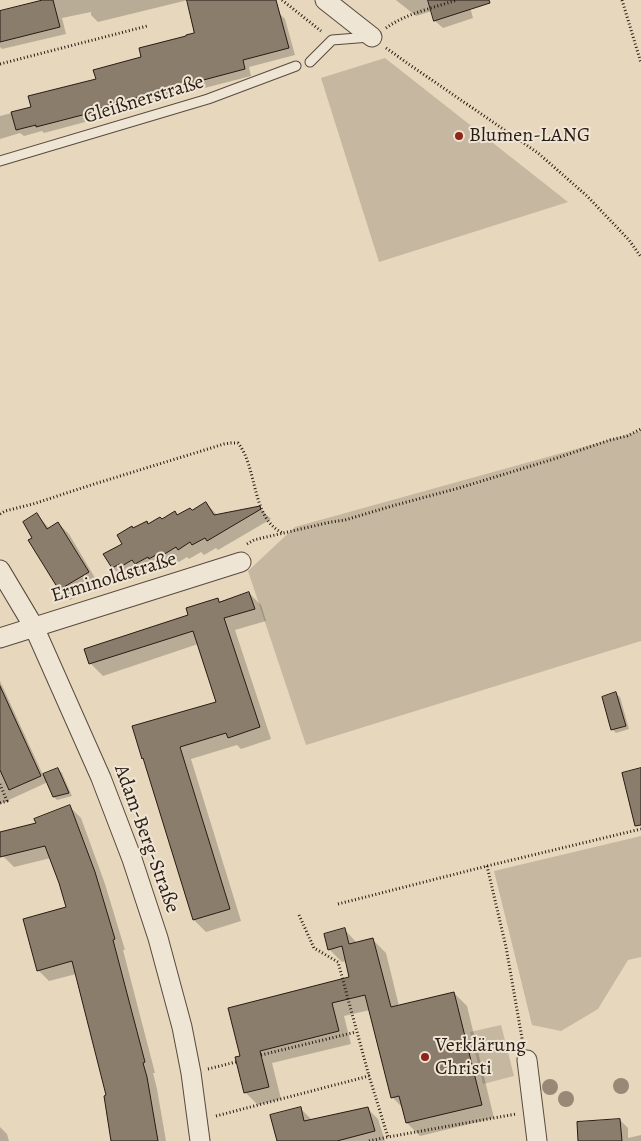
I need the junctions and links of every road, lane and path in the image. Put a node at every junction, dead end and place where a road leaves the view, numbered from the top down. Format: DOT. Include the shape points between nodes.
graph roads {
  1 [pos="282,0"];
  2 [pos="325,0"];
  3 [pos="457,0"];
  4 [pos="622,0"];
  5 [pos="393,22"];
  6 [pos="148,26"];
  7 [pos="372,37"];
  8 [pos="332,40"];
  9 [pos="310,62"];
  10 [pos="0,64"];
  11 [pos="641,64"];
  12 [pos="296,66"];
  13 [pos="0,161"];
  14 [pos="641,257"];
  15 [pos="641,429"];
  16 [pos="0,514"];
  17 [pos="283,533"];
  18 [pos="237,563"];
  19 [pos="0,570"];
  20 [pos="34,627"];
  21 [pos="0,638"];
  22 [pos="0,784"];
  23 [pos="0,803"];
  24 [pos="641,829"];
  25 [pos="487,866"];
  26 [pos="338,904"];
  27 [pos="299,915"];
  28 [pos="356,1032"];
  29 [pos="261,1055"];
  30 [pos="527,1060"];
  31 [pos="236,1062"];
  32 [pos="191,1073"];
  33 [pos="369,1076"];
  34 [pos="534,1111"];
  35 [pos="198,1121"];
  36 [pos="388,1137"];
  37 [pos="200,1141"];
  38 [pos="369,1141"];
  39 [pos="537,1141"];
  1 -- 8 [label="path"];
  2 -- 7 [label="street"];
  3 -- 5 [label="path"];
  4 -- 11 [label="path"];
  6 -- 10 [label="path"];
  7 -- 8 [label="lane"];
  7 -- 14 [label="path" via="538,152 587,196"];
  8 -- 9 [label="lane"];
  12 -- 13 [label="lane, Gleißnerstraße" via="208,99"];
  15 -- 17 [label="path" via="459,488 345,520"];
  16 -- 17 [label="path" via="231,443 238,444 245,453 264,514"];
  17 -- 18 [label="path" via="254,540 236,551"];
  18 -- 20 [label="street, Erminoldstraße"];
  19 -- 20 [label="street, Adam-Berg-Straße"];
  20 -- 21 [label="street, Erminoldstraße"];
  20 -- 32 [label="street, Adam-Berg-Straße" via="101,778 132,859 160,944"];
  22 -- 23 [label="path" via="7,801"];
  24 -- 25 [label="path"];
  25 -- 26 [label="path"];
  25 -- 30 [label="path"];
  27 -- 28 [label="path" via="314,948 338,962"];
  28 -- 29 [label="path"];
  28 -- 33 [label="path"];
  30 -- 34 [label="street"];
  31 -- 32 [label="path"];
  32 -- 35 [label="street, Adam-Berg-Straße"];
  33 -- 35 [label="path"];
  33 -- 36 [label="path"];
  34 -- 36 [label="path"];
  34 -- 39 [label="street"];
  35 -- 37 [label="street, Adam-Berg-Straße"];
  36 -- 38 [label="path"];
}
